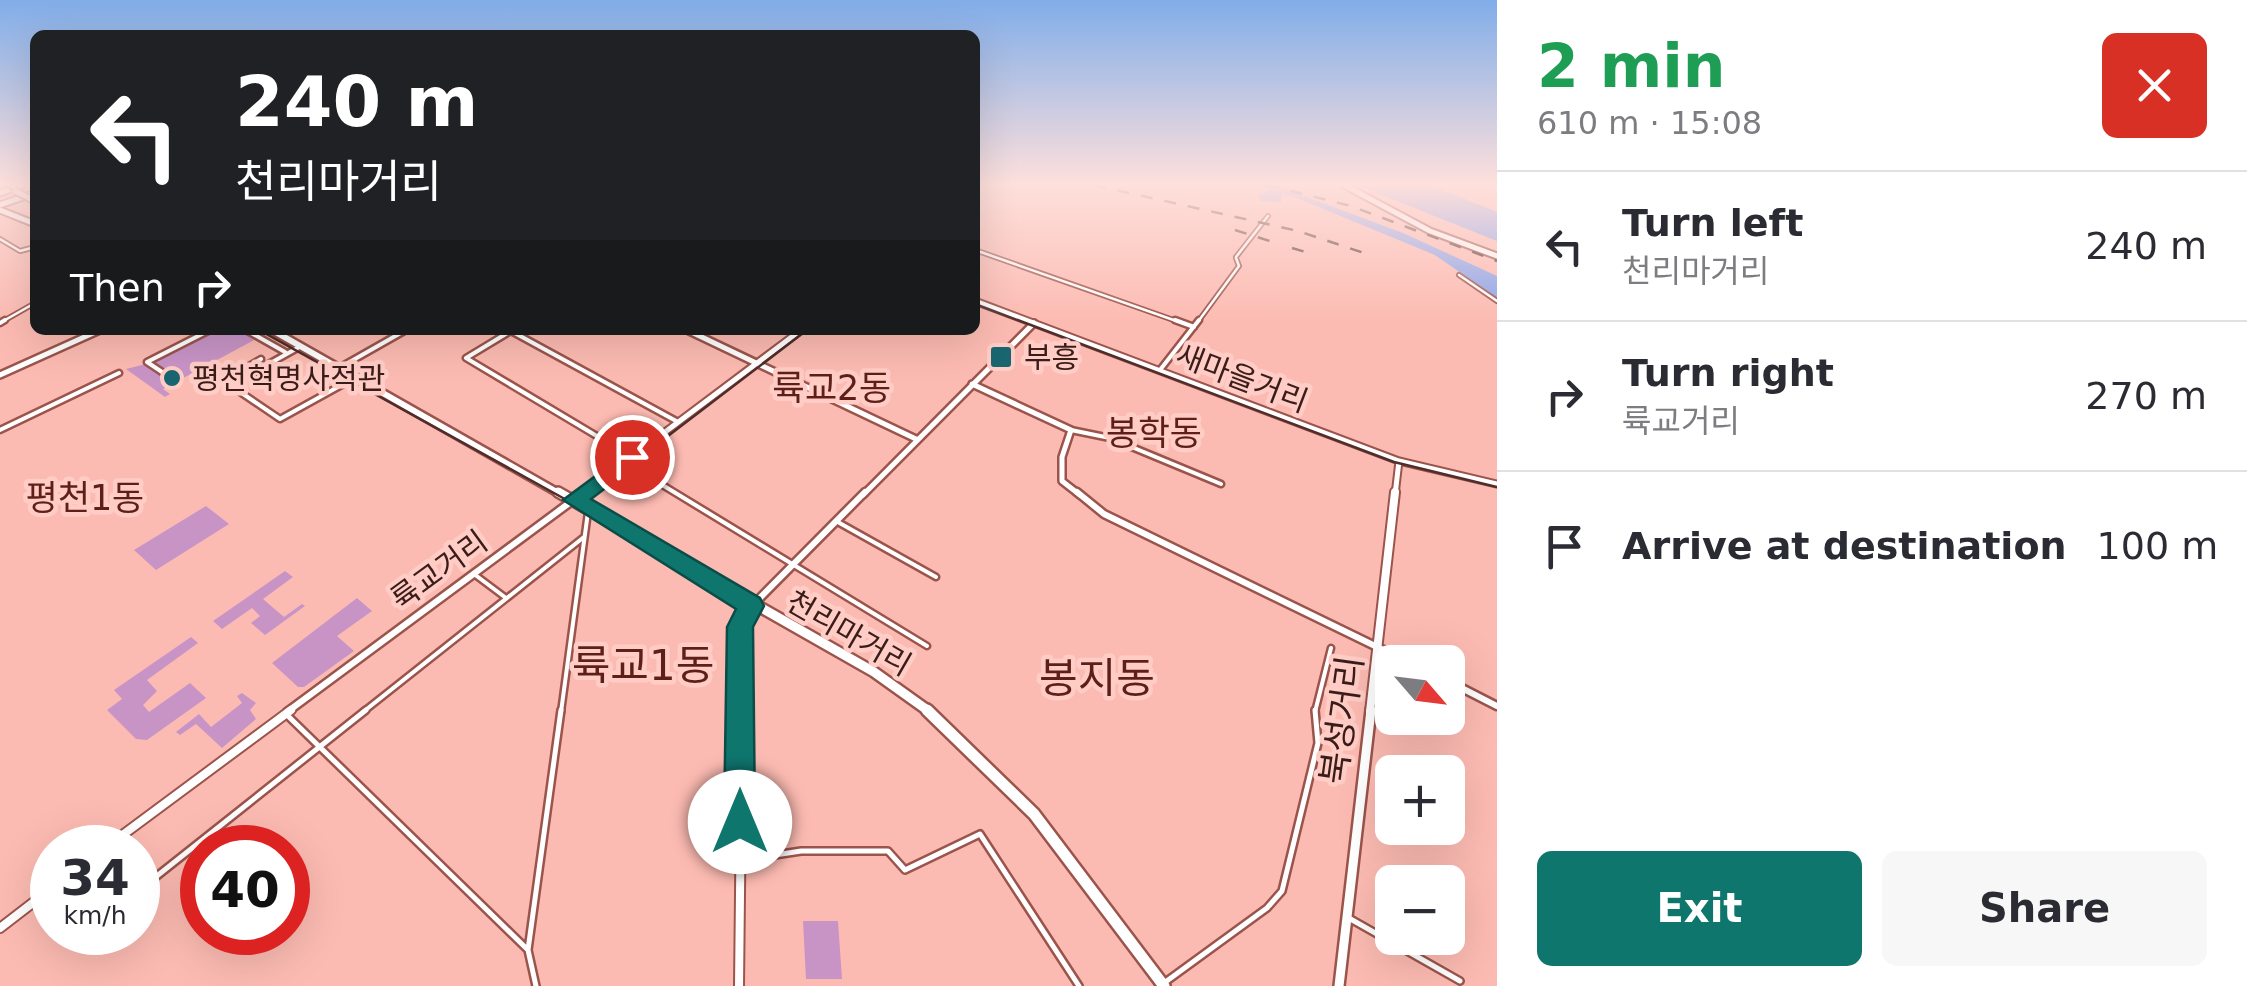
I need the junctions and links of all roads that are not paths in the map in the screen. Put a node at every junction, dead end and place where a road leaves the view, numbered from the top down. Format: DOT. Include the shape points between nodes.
graph roads {
  1 [pos="1257,231"];
  2 [pos="1430,231"];
  3 [pos="0,239"];
  4 [pos="30,249"];
  5 [pos="980,252"];
  6 [pos="1497,256"];
  7 [pos="1459,275"];
  8 [pos="1497,300"];
  9 [pos="980,303"];
  10 [pos="30,306"];
  11 [pos="0,323"];
  12 [pos="1034,323"];
  13 [pos="1194,326"];
  14 [pos="89,335"];
  15 [pos="200,335"];
  16 [pos="255,335"];
  17 [pos="281,335"];
  18 [pos="397,335"];
  19 [pos="505,335"];
  20 [pos="519,335"];
  21 [pos="697,335"];
  22 [pos="794,335"];
  23 [pos="301,346"];
  24 [pos="288,354"];
  25 [pos="261,359"];
  26 [pos="758,362"];
  27 [pos="266,366"];
  28 [pos="339,368"];
  29 [pos="1160,370"];
  30 [pos="162,372"];
  31 [pos="119,373"];
  32 [pos="0,374"];
  33 [pos="356,377"];
  34 [pos="289,379"];
  35 [pos="972,384"];
  36 [pos="229,386"];
  37 [pos="678,422"];
  38 [pos="0,430"];
  39 [pos="1071,430"];
  40 [pos="916,440"];
  41 [pos="632,457"];
  42 [pos="1399,462"];
  43 [pos="646,475"];
  44 [pos="1221,484"];
  45 [pos="1497,484"];
  46 [pos="574,500"];
  47 [pos="588,508"];
  48 [pos="836,521"];
  49 [pos="584,537"];
  50 [pos="793,564"];
  51 [pos="472,573"];
  52 [pos="936,577"];
  53 [pos="506,598"];
  54 [pos="751,606"];
  55 [pos="1380,645"];
  56 [pos="927,646"];
  57 [pos="1375,647"];
  58 [pos="1332,648"];
  59 [pos="1375,690"];
  60 [pos="1465,690"];
  61 [pos="1497,706"];
  62 [pos="284,712"];
  63 [pos="319,747"];
  64 [pos="136,825"];
  65 [pos="739,861"];
  66 [pos="160,874"];
  67 [pos="30,905"];
  68 [pos="1347,918"];
  69 [pos="0,928"];
  70 [pos="528,950"];
  71 [pos="1460,981"];
  72 [pos="1164,985"];
  73 [pos="536,986"];
  74 [pos="739,986"];
  75 [pos="1079,986"];
  76 [pos="1339,986"];
  1 -- 13 [label="street"];
  2 -- 6 [label="main road"];
  3 -- 4 [label="street" via="20,251"];
  5 -- 13 [label="street"];
  7 -- 8 [label="street"];
  9 -- 12 [label="main road, 새마을거리"];
  10 -- 11 [label="street"];
  12 -- 29 [label="main road, 새마을거리"];
  12 -- 35 [label="street"];
  13 -- 29 [label="street"];
  14 -- 32 [label="street"];
  15 -- 30 [label="street" via="147,362"];
  16 -- 24 [label="street"];
  17 -- 23 [label="main road, 천리마거리"];
  18 -- 28 [label="street"];
  19 -- 41 [label="street" via="466,358"];
  20 -- 37 [label="street"];
  21 -- 26 [label="street"];
  22 -- 26 [label="main road, 륙교거리"];
  23 -- 24 [label="street"];
  23 -- 28 [label="main road, 천리마거리"];
  24 -- 27 [label="street"];
  25 -- 36 [label="street" via="225,378"];
  26 -- 37 [label="main road, 륙교거리"];
  26 -- 40 [label="street"];
  27 -- 34 [label="street"];
  27 -- 36 [label="street"];
  28 -- 33 [label="main road, 천리마거리"];
  29 -- 42 [label="main road, 새마을거리"];
  31 -- 38 [label="street"];
  33 -- 36 [label="street" via="280,419"];
  33 -- 46 [label="main road, 천리마거리"];
  35 -- 39 [label="street"];
  35 -- 40 [label="street"];
  37 -- 41 [label="main road, 륙교거리"];
  39 -- 44 [label="street" via="1110,438"];
  39 -- 57 [label="street" via="1062,481 1104,514"];
  40 -- 48 [label="street"];
  41 -- 46 [label="main road, 륙교거리"];
  42 -- 45 [label="main road, 새마을거리"];
  42 -- 55 [label="main road, 북성거리"];
  43 -- 50 [label="street"];
  46 -- 47 [label="main road, 천리마거리"];
  46 -- 51 [label="street, 륙교거리"];
  47 -- 49 [label="street"];
  47 -- 54 [label="main road, 천리마거리"];
  48 -- 50 [label="street"];
  48 -- 52 [label="street"];
  49 -- 53 [label="street"];
  49 -- 70 [label="street"];
  50 -- 54 [label="street"];
  50 -- 56 [label="street"];
  51 -- 53 [label="street"];
  51 -- 62 [label="street, 륙교거리"];
  53 -- 63 [label="street"];
  54 -- 65 [label="street" via="740,627"];
  54 -- 72 [label="main road, 천리마거리" via="874,672 977,750 1052,833"];
  58 -- 72 [label="street" via="1314,705 1318,743 1282,891"];
  59 -- 68 [label="main road, 북성거리"];
  60 -- 61 [label="street"];
  62 -- 63 [label="street"];
  62 -- 64 [label="street, 륙교거리"];
  63 -- 66 [label="street"];
  63 -- 70 [label="street"];
  65 -- 74 [label="street"];
  65 -- 75 [label="street" via="801,851 888,850 905,870 980,834"];
  67 -- 69 [label="street"];
  68 -- 71 [label="street"];
  68 -- 76 [label="main road, 북성거리"];
  70 -- 73 [label="street"];
}
